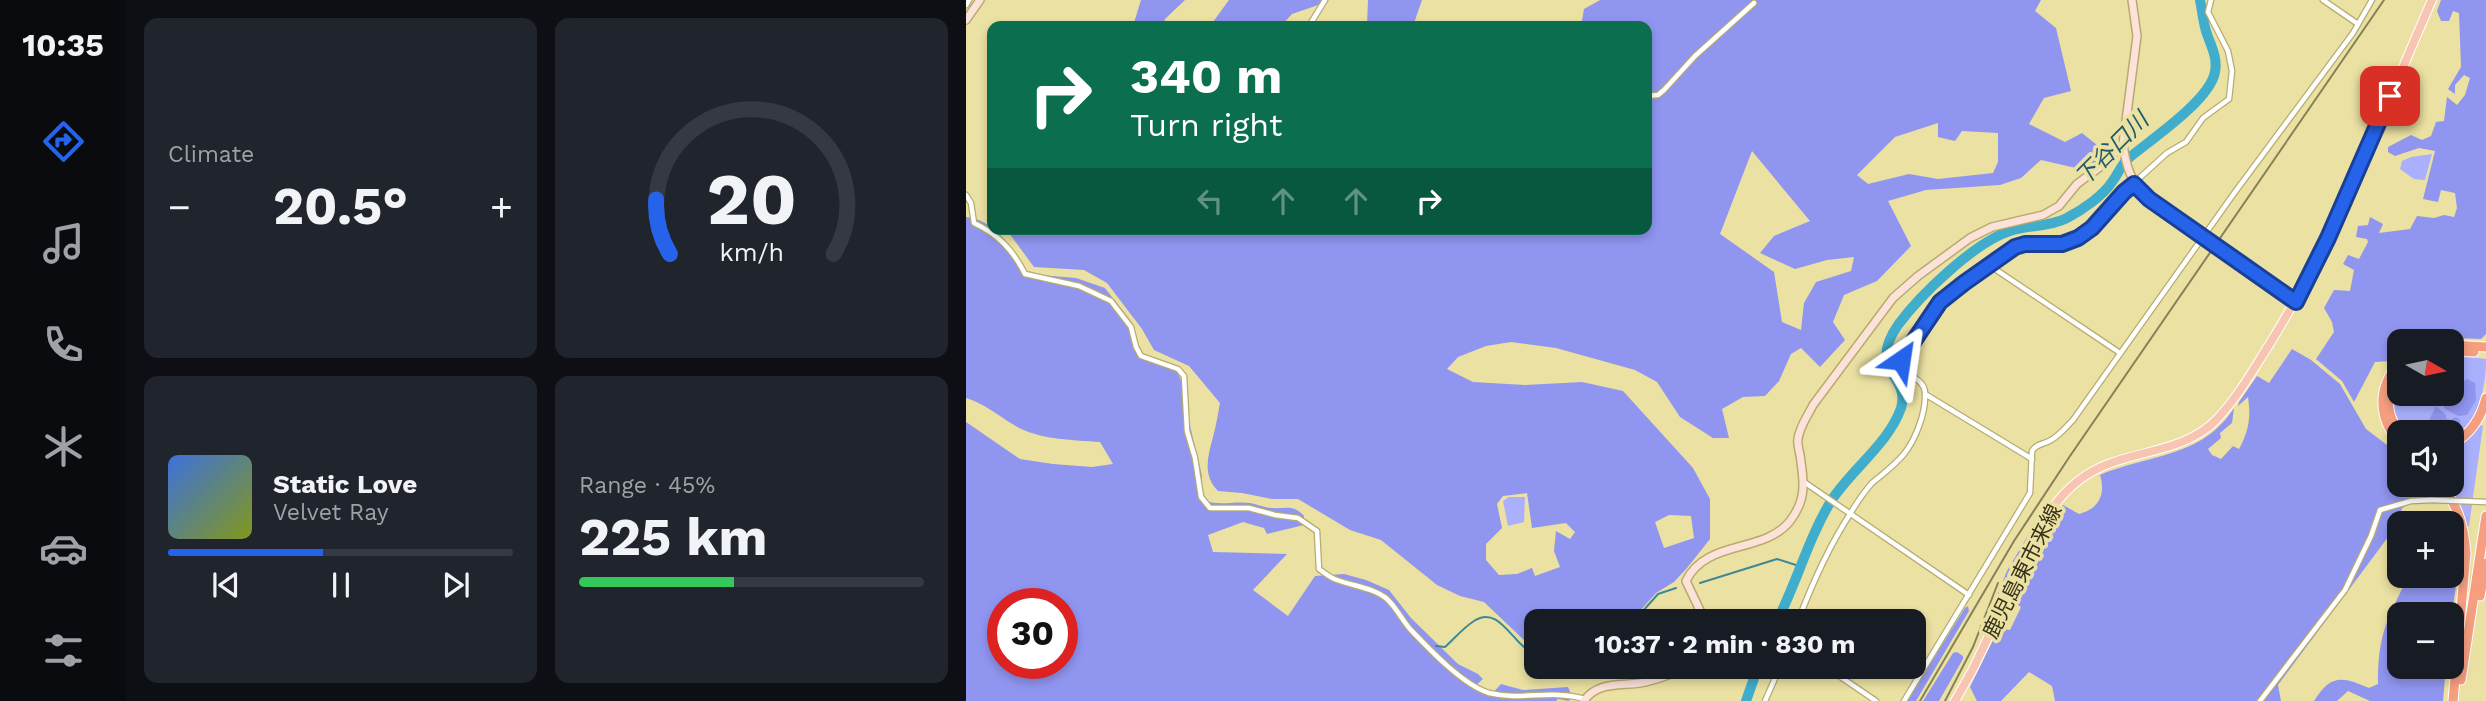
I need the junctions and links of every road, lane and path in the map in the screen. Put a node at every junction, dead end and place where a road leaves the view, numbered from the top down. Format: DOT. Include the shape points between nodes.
graph roads {
  1 [pos="969,0"];
  2 [pos="980,0"];
  3 [pos="1325,0"];
  4 [pos="2132,0"];
  5 [pos="2211,0"];
  6 [pos="2323,0"];
  7 [pos="2372,0"];
  8 [pos="2432,0"];
  9 [pos="1754,3"];
  10 [pos="966,5"];
  11 [pos="966,20"];
  12 [pos="1312,21"];
  13 [pos="2358,24"];
  14 [pos="1652,97"];
  15 [pos="2123,144"];
  16 [pos="2134,184"];
  17 [pos="966,195"];
  18 [pos="987,230"];
  19 [pos="994,235"];
  20 [pos="2203,238"];
  21 [pos="1989,265"];
  22 [pos="2296,302"];
  23 [pos="2464,347"];
  24 [pos="2485,350"];
  25 [pos="2464,351"];
  26 [pos="2120,353"];
  27 [pos="2387,381"];
  28 [pos="1925,394"];
  29 [pos="2486,398"];
  30 [pos="2387,426"];
  31 [pos="2464,435"];
  32 [pos="2032,459"];
  33 [pos="1804,482"];
  34 [pos="2450,497"];
  35 [pos="2486,502"];
  36 [pos="1850,512"];
  37 [pos="2486,516"];
  38 [pos="2486,563"];
  39 [pos="1969,595"];
  40 [pos="1699,609"];
  41 [pos="1803,609"];
  42 [pos="1654,679"];
  43 [pos="1775,679"];
  44 [pos="1844,679"];
  45 [pos="2456,699"];
  46 [pos="1584,700"];
  47 [pos="1765,701"];
  48 [pos="1876,701"];
  49 [pos="1904,701"];
  50 [pos="1955,701"];
  51 [pos="2260,701"];
  1 -- 10 [label="street"];
  2 -- 11 [label="street"];
  3 -- 12 [label="street"];
  4 -- 15 [label="street" via="2137,36"];
  5 -- 16 [label="street" via="2208,12 2228,51 2232,71 2229,99"];
  6 -- 13 [label="street"];
  7 -- 13 [label="street"];
  8 -- 22 [label="main road, 鹿児島東市来線"];
  9 -- 14 [label="street"];
  13 -- 20 [label="street"];
  15 -- 16 [label="street"];
  15 -- 33 [label="street" via="2077,184 2060,206 1970,238 1893,298 1813,405 1797,440"];
  16 -- 20 [label="street"];
  16 -- 21 [label="street" via="2078,238 2062,244 2015,247"];
  17 -- 18 [label="street" via="974,223"];
  19 -- 46 [label="street" via="1007,245 1025,274 1079,286 1111,301 1131,327 1141,356 1178,369 1184,376 1186,431 1201,498 1210,508 1249,508 1306,522 1317,531 1319,569 1333,579 1387,598 1409,628 1472,685 1516,697 1550,693"];
  20 -- 22 [label="street"];
  20 -- 26 [label="street"];
  21 -- 26 [label="street"];
  21 -- 28 [label="street" via="1940,302 1903,355 1901,365 1922,384"];
  22 -- 50 [label="main road, 鹿児島東市来線" via="2241,389 2214,422 2183,441 2108,464 2065,492 2042,525"];
  23 -- 24 [label="highway"];
  24 -- 25 [label="highway"];
  26 -- 32 [label="street" via="2073,420 2048,443 2034,447"];
  27 -- 30 [label="highway" via="2382,399"];
  28 -- 32 [label="street"];
  28 -- 36 [label="street" via="1923,414 1907,452"];
  29 -- 31 [label="highway" via="2480,416"];
  32 -- 39 [label="street" via="2030,493"];
  33 -- 36 [label="street"];
  33 -- 40 [label="street" via="1804,493 1786,526 1703,558 1690,571 1686,581"];
  34 -- 45 [label="highway" via="2465,535 2466,553"];
  35 -- 51 [label="street, bridge" via="2411,501 2380,510 2345,590"];
  36 -- 39 [label="street"];
  36 -- 41 [label="street"];
  37 -- 45 [label="highway"];
  38 -- 45 [label="highway"];
  39 -- 49 [label="street"];
  42 -- 46 [label="street" via="1601,687"];
  43 -- 47 [label="street"];
  44 -- 48 [label="street"];
}
